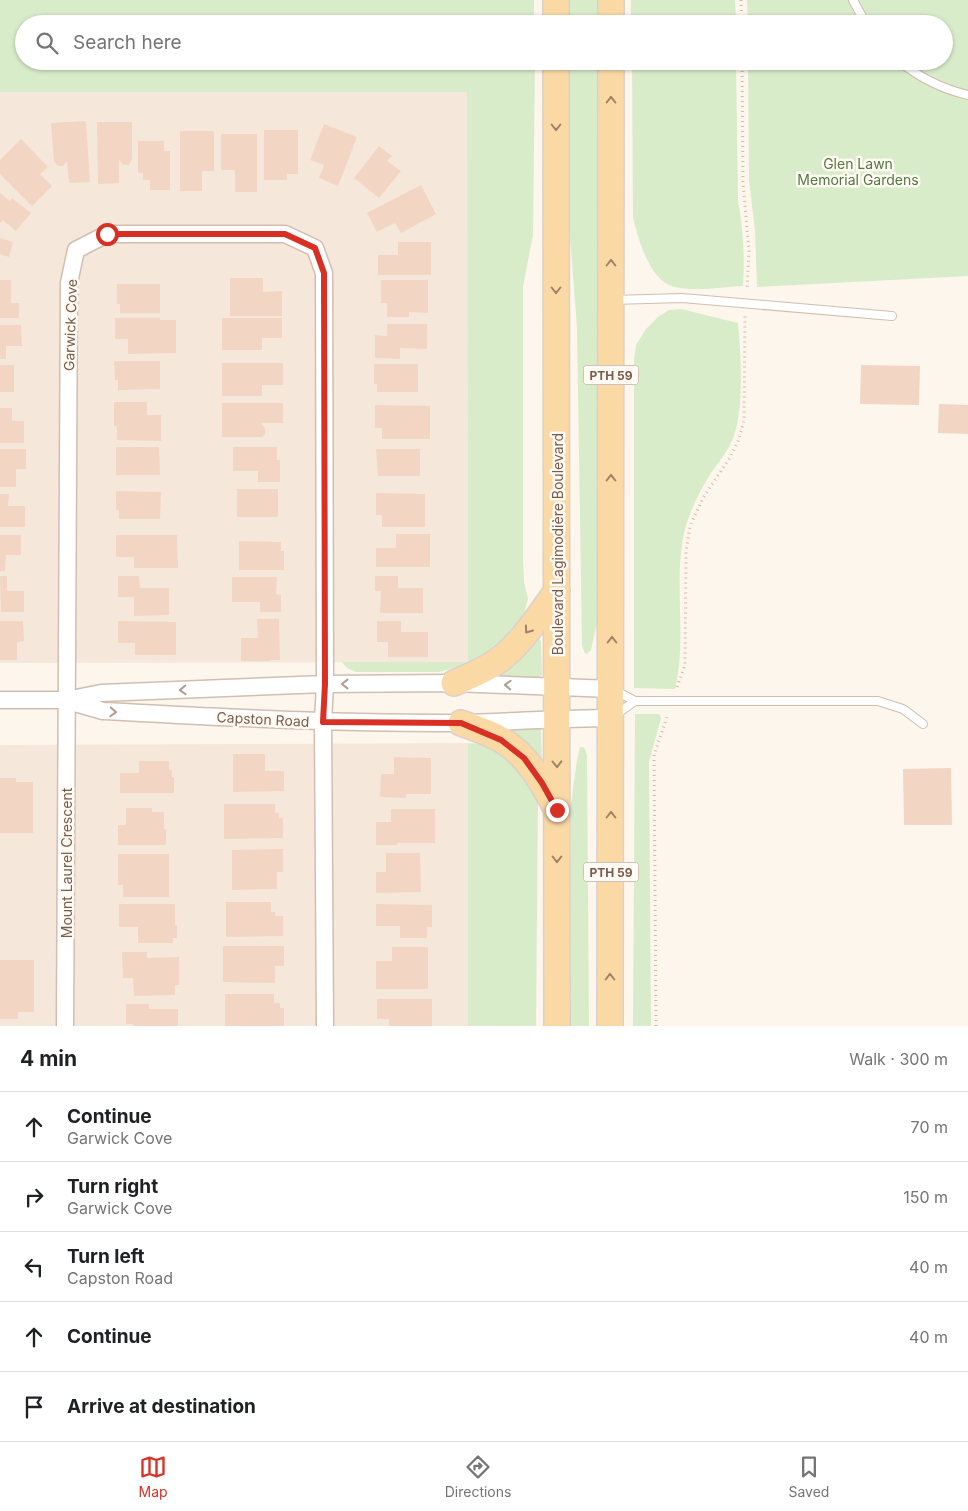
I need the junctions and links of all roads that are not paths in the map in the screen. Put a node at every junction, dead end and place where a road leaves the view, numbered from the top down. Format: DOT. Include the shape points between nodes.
graph roads {
  1 [pos="556,0"];
  2 [pos="611,0"];
  3 [pos="852,0"];
  4 [pos="556,15"];
  5 [pos="611,15"];
  6 [pos="861,15"];
  7 [pos="556,70"];
  8 [pos="611,70"];
  9 [pos="911,70"];
  10 [pos="968,96"];
  11 [pos="611,300"];
  12 [pos="892,316"];
  13 [pos="557,591"];
  14 [pos="454,683"];
  15 [pos="325,684"];
  16 [pos="557,687"];
  17 [pos="612,689"];
  18 [pos="66,700"];
  19 [pos="1,702"];
  20 [pos="635,702"];
  21 [pos="556,718"];
  22 [pos="611,718"];
  23 [pos="323,722"];
  24 [pos="461,723"];
  25 [pos="923,724"];
  26 [pos="557,810"];
  27 [pos="65,1026"];
  28 [pos="325,1026"];
  29 [pos="557,1026"];
  30 [pos="610,1026"];
  1 -- 4 [label="main road"];
  2 -- 5 [label="main road"];
  3 -- 6 [label="lane"];
  7 -- 13 [label="main road, Boulevard Lagimodière Boulevard, one-way"];
  11 -- 8 [label="main road, PTH 59, one-way"];
  9 -- 10 [label="lane" via="949,91"];
  11 -- 12 [label="lane" via="682,298"];
  17 -- 11 [label="main road, PTH 59, one-way"];
  13 -- 14 [label="main road, one-way" via="519,642 500,660"];
  13 -- 16 [label="main road, Boulevard Lagimodière Boulevard"];
  14 -- 15 [label="street, Capston Road, one-way"];
  16 -- 14 [label="street, Capston Road, one-way"];
  15 -- 18 [label="street, Capston Road, one-way" via="101,693"];
  15 -- 18 [label="street, Garwick Cove" via="324,273 315,248 285,234 107,234 76,250 69,283"];
  15 -- 23 [label="street, Garwick Cove"];
  16 -- 17 [label="street, Capston Road"];
  16 -- 21 [label="main road, Boulevard Lagimodière Boulevard"];
  17 -- 20 [label="lane"];
  17 -- 22 [label="main road, PTH 59"];
  18 -- 19 [label="street, Capston Road"];
  18 -- 23 [label="street, Capston Road, one-way" via="102,711"];
  18 -- 27 [label="street, Mount Laurel Crescent"];
  20 -- 22 [label="lane"];
  20 -- 25 [label="lane" via="878,701 903,709"];
  21 -- 22 [label="street, Capston Road"];
  21 -- 24 [label="street, Capston Road"];
  21 -- 26 [label="main road, Boulevard Lagimodière Boulevard, one-way"];
  30 -- 22 [label="main road, PTH 59, one-way"];
  23 -- 24 [label="street, Capston Road"];
  23 -- 28 [label="street"];
  24 -- 26 [label="main road" via="501,740 524,758"];
  26 -- 29 [label="main road, Boulevard Lagimodière Boulevard, one-way"];
}
